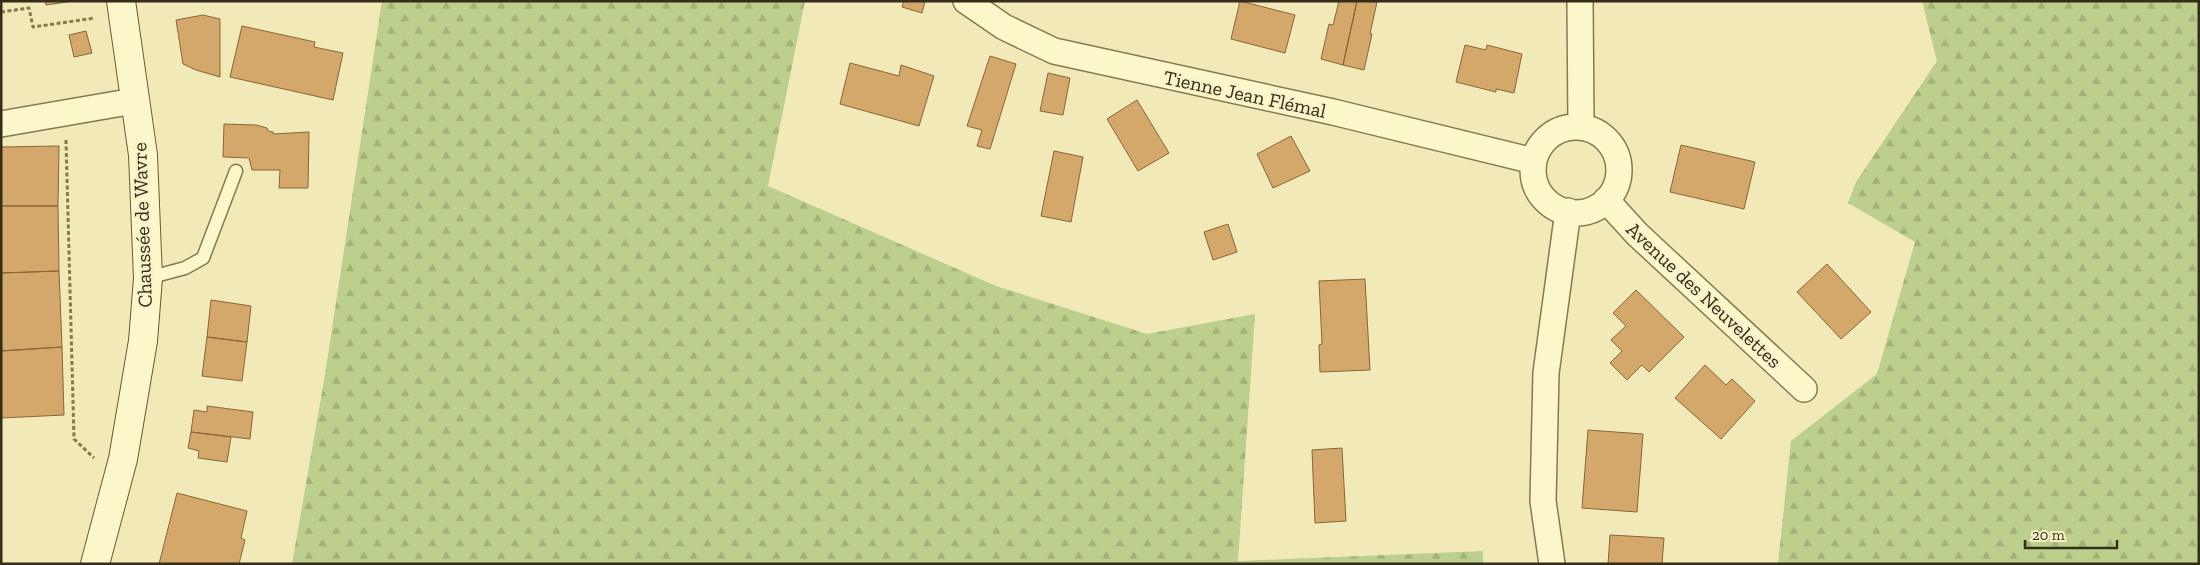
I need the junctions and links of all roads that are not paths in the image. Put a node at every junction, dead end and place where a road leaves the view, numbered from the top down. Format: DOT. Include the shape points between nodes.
graph roads {
  1 [pos="966,1"];
  2 [pos="1580,1"];
  3 [pos="122,8"];
  4 [pos="134,101"];
  5 [pos="1,124"];
  6 [pos="1581,127"];
  7 [pos="1534,161"];
  8 [pos="236,171"];
  9 [pos="1606,200"];
  10 [pos="1568,211"];
  11 [pos="148,278"];
  12 [pos="1804,389"];
  13 [pos="95,564"];
  14 [pos="1552,564"];
  1 -- 7 [label="street, Tienne Jean Flémal" via="1004,27 1054,51 1333,112"];
  2 -- 6 [label="street"];
  3 -- 4 [label="main road, Chaussée de Wavre"];
  4 -- 5 [label="street"];
  4 -- 11 [label="main road, Chaussée de Wavre" via="143,155"];
  6 -- 7 [label="street" via="1563,129 1552,135 1542,144"];
  6 -- 9 [label="street" via="1602,135 1617,156 1617,183"];
  7 -- 10 [label="street" via="1533,172 1542,195 1551,204"];
  8 -- 11 [label="lane" via="203,258 185,268"];
  9 -- 10 [label="street" via="1592,209"];
  9 -- 12 [label="street, Avenue des Neuvelettes" via="1643,240"];
  10 -- 14 [label="street" via="1546,374 1543,501"];
  11 -- 13 [label="main road, Chaussée de Wavre" via="143,341 118,481"];
}
